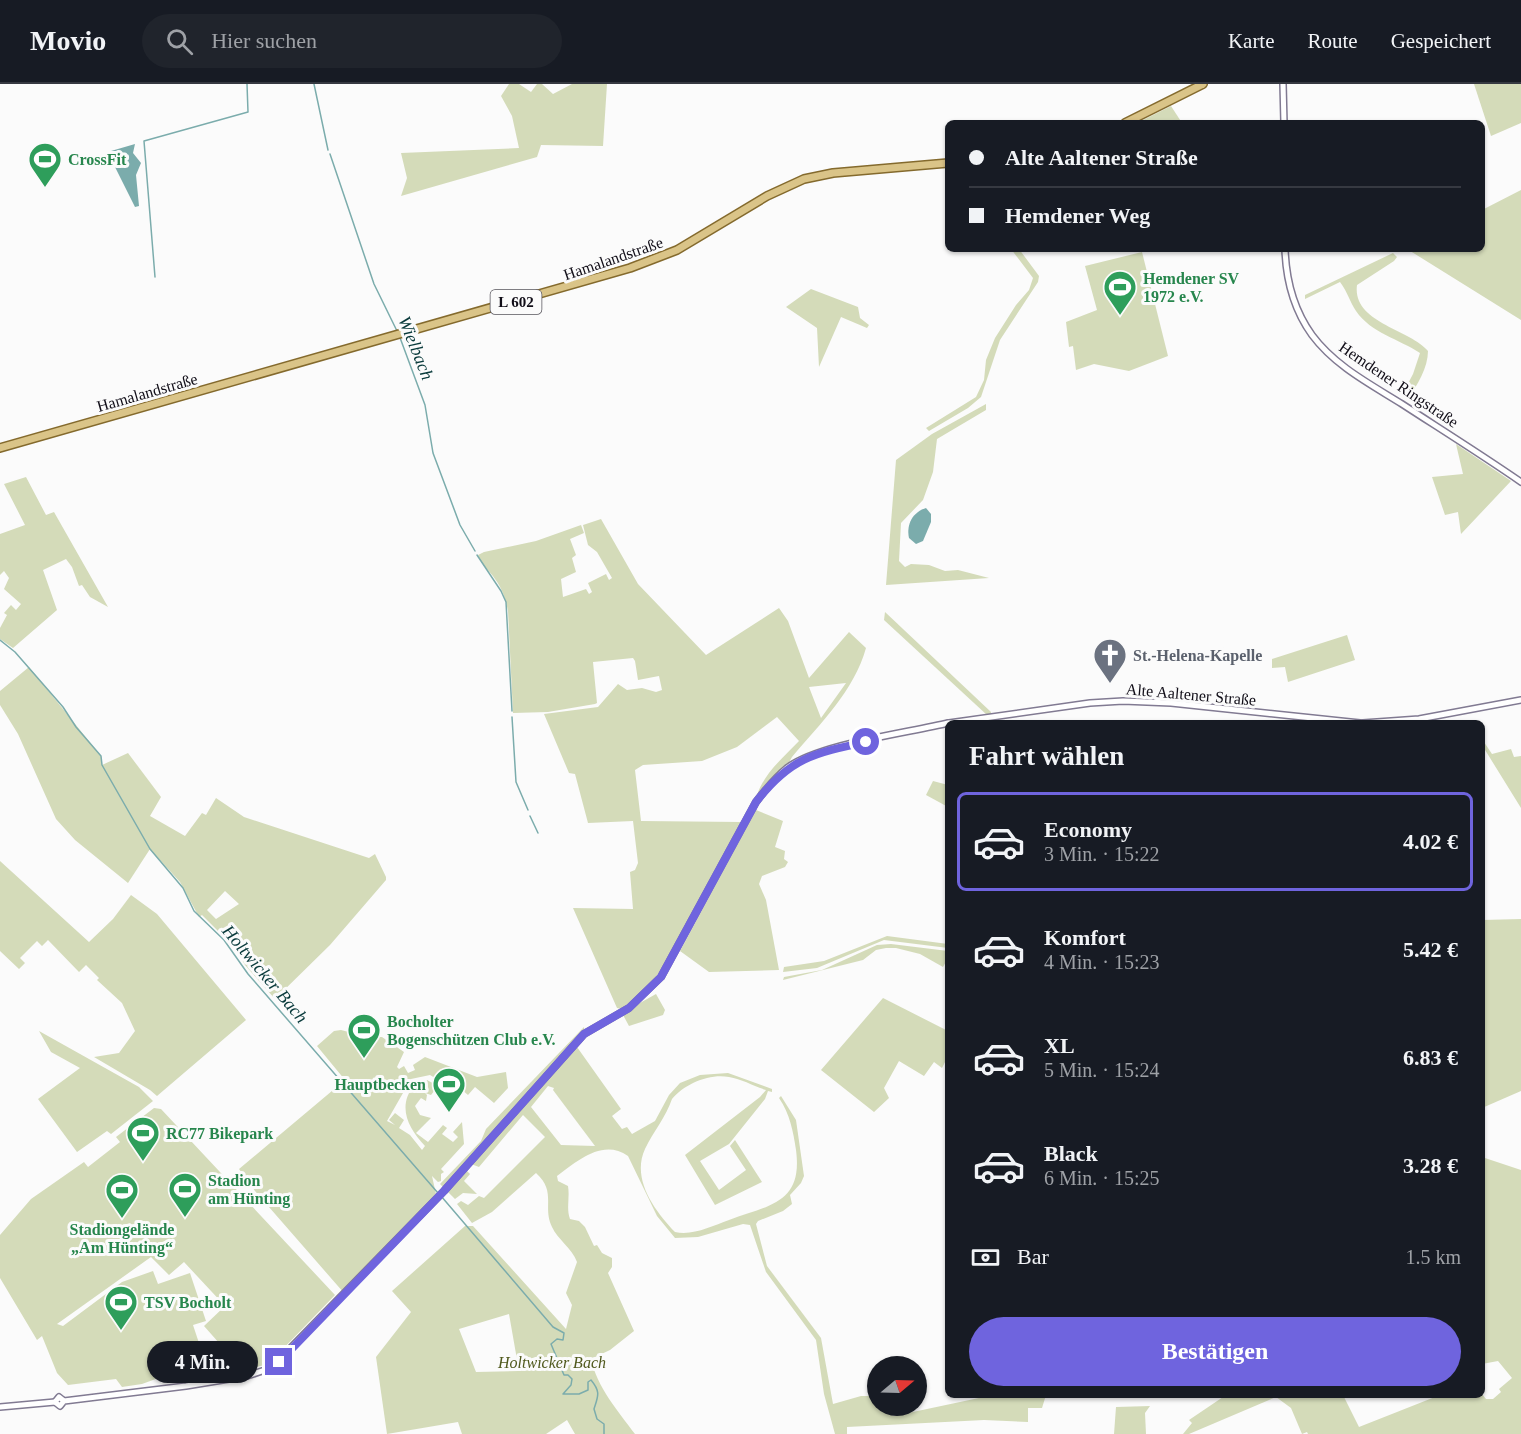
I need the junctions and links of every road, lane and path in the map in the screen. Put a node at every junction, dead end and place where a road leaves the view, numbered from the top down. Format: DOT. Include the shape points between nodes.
graph roads {
  1 [pos="1203,84"];
  2 [pos="1283,84"];
  3 [pos="1131,120"];
  4 [pos="1284,120"];
  5 [pos="945,163"];
  6 [pos="1285,252"];
  7 [pos="0,448"];
  8 [pos="1521,482"];
  9 [pos="1521,700"];
  10 [pos="969,720"];
  11 [pos="1333,720"];
  12 [pos="1409,720"];
  13 [pos="945,724"];
  14 [pos="0,1407"];
  1 -- 3 [label="main road"];
  2 -- 4 [label="street"];
  5 -- 7 [label="main road, Hamalandstraße / L 602" via="804,179 650,262"];
  6 -- 8 [label="street, Hemdener Ringstraße" via="1294,299 1324,349 1357,375"];
  9 -- 12 [label="street, Alte Aaltener Straße"];
  10 -- 11 [label="street, Alte Aaltener Straße" via="1123,701"];
  13 -- 14 [label="street, Alte Aaltener Straße" via="826,751 782,773 756,802 661,977 648,992 584,1034 444,1191 279,1362 264,1372 206,1382"];
}
